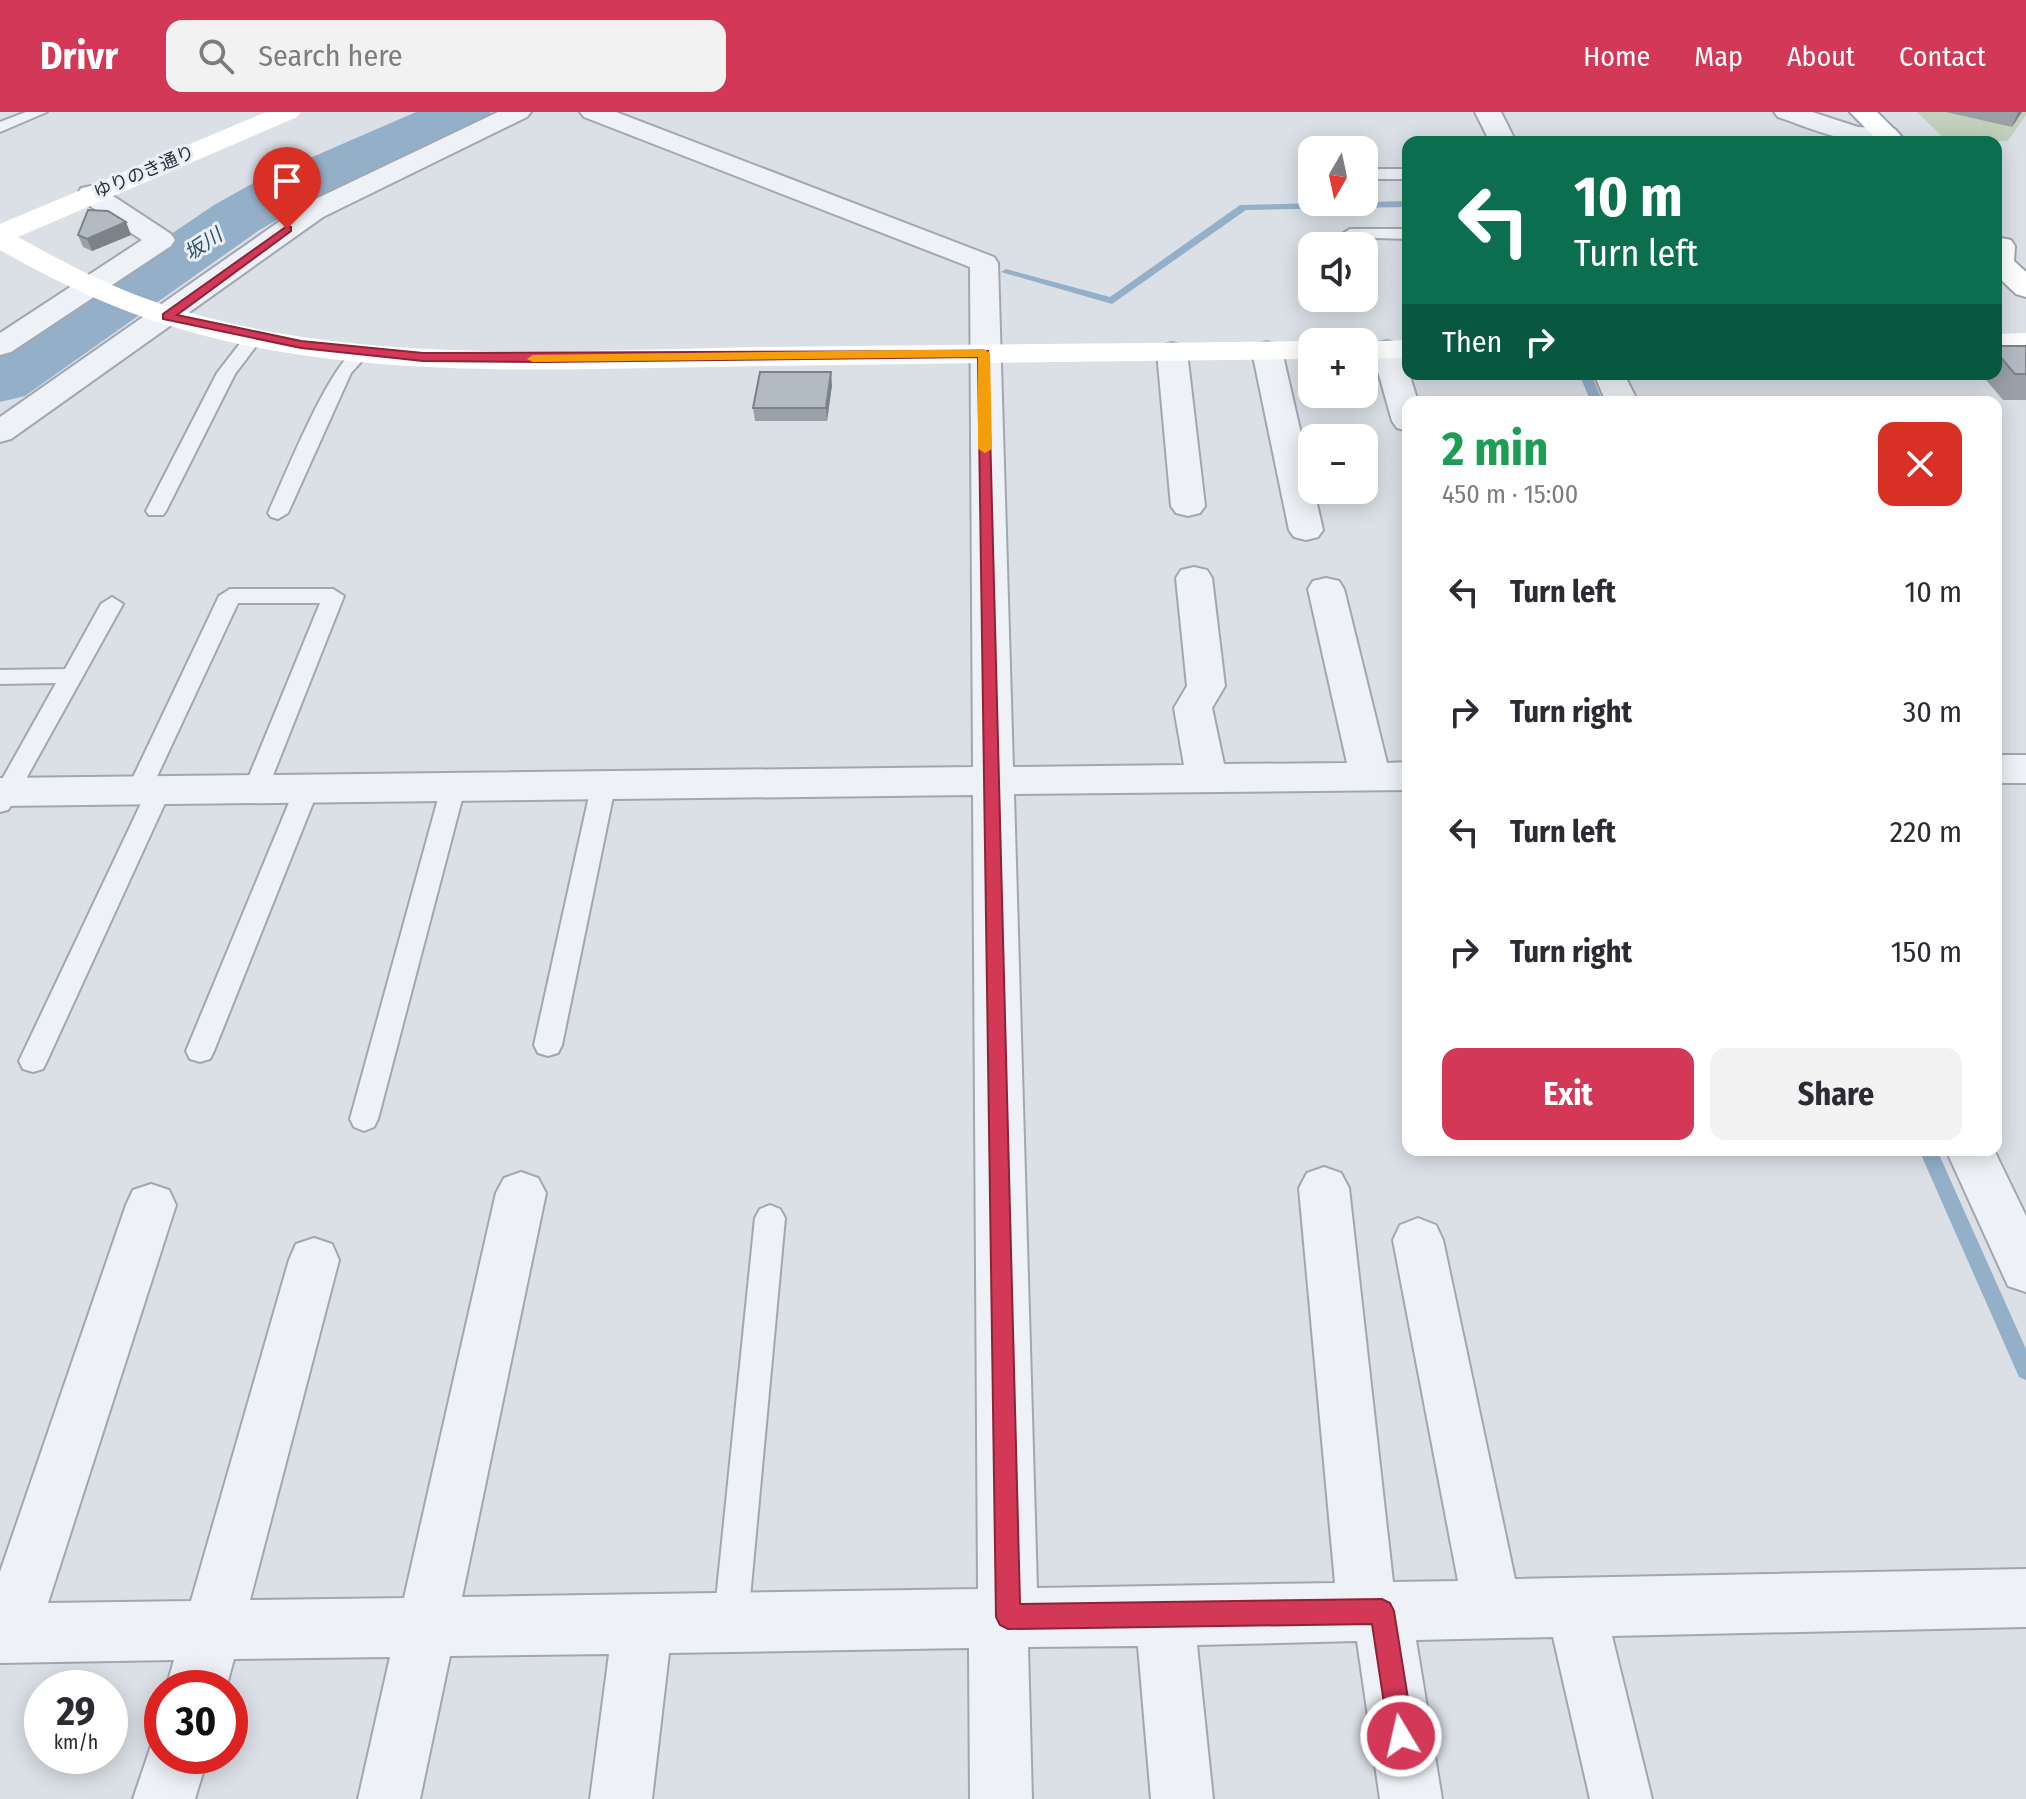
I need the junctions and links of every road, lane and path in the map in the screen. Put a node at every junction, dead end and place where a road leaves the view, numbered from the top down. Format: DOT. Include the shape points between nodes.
graph roads {
  1 [pos="40,112"];
  2 [pos="288,112"];
  3 [pos="518,112"];
  4 [pos="593,112"];
  5 [pos="1488,112"];
  6 [pos="1787,112"];
  7 [pos="1863,112"];
  8 [pos="0,127"];
  9 [pos="1500,136"];
  10 [pos="1867,136"];
  11 [pos="1888,136"];
  12 [pos="1378,174"];
  13 [pos="1402,174"];
  14 [pos="91,194"];
  15 [pos="1378,234"];
  16 [pos="1402,234"];
  17 [pos="0,236"];
  18 [pos="2002,265"];
  19 [pos="2026,288"];
  20 [pos="90,289"];
  21 [pos="160,314"];
  22 [pos="254,337"];
  23 [pos="2026,342"];
  24 [pos="2002,343"];
  25 [pos="0,346"];
  26 [pos="1298,350"];
  27 [pos="1386,350"];
  28 [pos="362,351"];
  29 [pos="1267,351"];
  30 [pos="1172,352"];
  31 [pos="984,353"];
  32 [pos="1402,402"];
  33 [pos="0,432"];
  34 [pos="1188,506"];
  35 [pos="156,511"];
  36 [pos="278,513"];
  37 [pos="1306,530"];
  38 [pos="1194,578"];
  39 [pos="1326,589"];
  40 [pos="112,604"];
  41 [pos="69,676"];
  42 [pos="0,677"];
  43 [pos="2002,769"];
  44 [pos="2026,769"];
  45 [pos="1389,776"];
  46 [pos="1207,778"];
  47 [pos="994,781"];
  48 [pos="603,787"];
  49 [pos="256,788"];
  50 [pos="307,788"];
  51 [pos="453,788"];
  52 [pos="149,790"];
  53 [pos="2,796"];
  54 [pos="548,1045"];
  55 [pos="200,1051"];
  56 [pos="33,1061"];
  57 [pos="364,1119"];
  58 [pos="1973,1156"];
  59 [pos="1324,1188"];
  60 [pos="521,1193"];
  61 [pos="151,1205"];
  62 [pos="770,1218"];
  63 [pos="1418,1240"];
  64 [pos="314,1260"];
  65 [pos="2026,1270"];
  66 [pos="2026,1598"];
  67 [pos="1492,1607"];
  68 [pos="1576,1607"];
  69 [pos="1374,1611"];
  70 [pos="1003,1616"];
  71 [pos="1165,1616"];
  72 [pos="731,1620"];
  73 [pos="643,1622"];
  74 [pos="427,1625"];
  75 [pos="214,1628"];
  76 [pos="3,1633"];
  77 [pos="201,1670"];
  78 [pos="172,1774"];
  79 [pos="164,1799"];
  80 [pos="389,1799"];
  81 [pos="621,1799"];
  82 [pos="1001,1799"];
  83 [pos="1182,1799"];
  84 [pos="1411,1799"];
  85 [pos="1621,1799"];
  1 -- 8 [label="lane"];
  2 -- 14 [label="street, ゆりのき通り"];
  3 -- 21 [label="street" via="313,211"];
  4 -- 31 [label="street" via="984,263"];
  5 -- 9 [label="street"];
  6 -- 10 [label="street"];
  7 -- 11 [label="street"];
  12 -- 13 [label="lane"];
  14 -- 17 [label="street, ゆりのき通り"];
  14 -- 20 [label="street" via="161,240"];
  15 -- 16 [label="lane"];
  17 -- 20 [label="street"];
  18 -- 19 [label="street"];
  20 -- 21 [label="street"];
  20 -- 25 [label="street"];
  21 -- 22 [label="street"];
  21 -- 33 [label="street"];
  22 -- 28 [label="street"];
  22 -- 35 [label="lane" via="226,373"];
  23 -- 24 [label="street"];
  26 -- 29 [label="street"];
  27 -- 32 [label="street"];
  28 -- 31 [label="street" via="480,359"];
  28 -- 36 [label="lane" via="343,371"];
  29 -- 30 [label="street"];
  29 -- 37 [label="street"];
  30 -- 31 [label="street"];
  30 -- 34 [label="street"];
  31 -- 47 [label="street"];
  38 -- 46 [label="street" via="1206,686 1193,708"];
  39 -- 45 [label="street"];
  40 -- 41 [label="lane"];
  41 -- 42 [label="lane"];
  41 -- 53 [label="lane"];
  43 -- 44 [label="street"];
  45 -- 46 [label="street"];
  46 -- 47 [label="street"];
  47 -- 48 [label="street"];
  47 -- 70 [label="street"];
  48 -- 51 [label="street"];
  48 -- 54 [label="lane"];
  49 -- 50 [label="street"];
  49 -- 52 [label="street"];
  49 -- 52 [label="lane" via="333,596 230,596"];
  50 -- 51 [label="street"];
  50 -- 55 [label="lane"];
  51 -- 57 [label="lane"];
  52 -- 53 [label="street"];
  52 -- 56 [label="lane"];
  58 -- 65 [label="street"];
  59 -- 69 [label="street"];
  60 -- 74 [label="street"];
  61 -- 76 [label="street" via="19,1602"];
  62 -- 72 [label="lane"];
  63 -- 67 [label="street"];
  64 -- 75 [label="street"];
  66 -- 68 [label="street"];
  67 -- 68 [label="street"];
  67 -- 69 [label="street"];
  68 -- 85 [label="street"];
  69 -- 71 [label="street"];
  69 -- 84 [label="street"];
  70 -- 71 [label="street"];
  70 -- 72 [label="street"];
  70 -- 82 [label="street"];
  71 -- 83 [label="street"];
  72 -- 73 [label="street"];
  73 -- 74 [label="street"];
  73 -- 81 [label="street"];
  74 -- 75 [label="street"];
  74 -- 80 [label="street"];
  75 -- 76 [label="street"];
  75 -- 77 [label="street"];
  78 -- 79 [label="street"];
}
